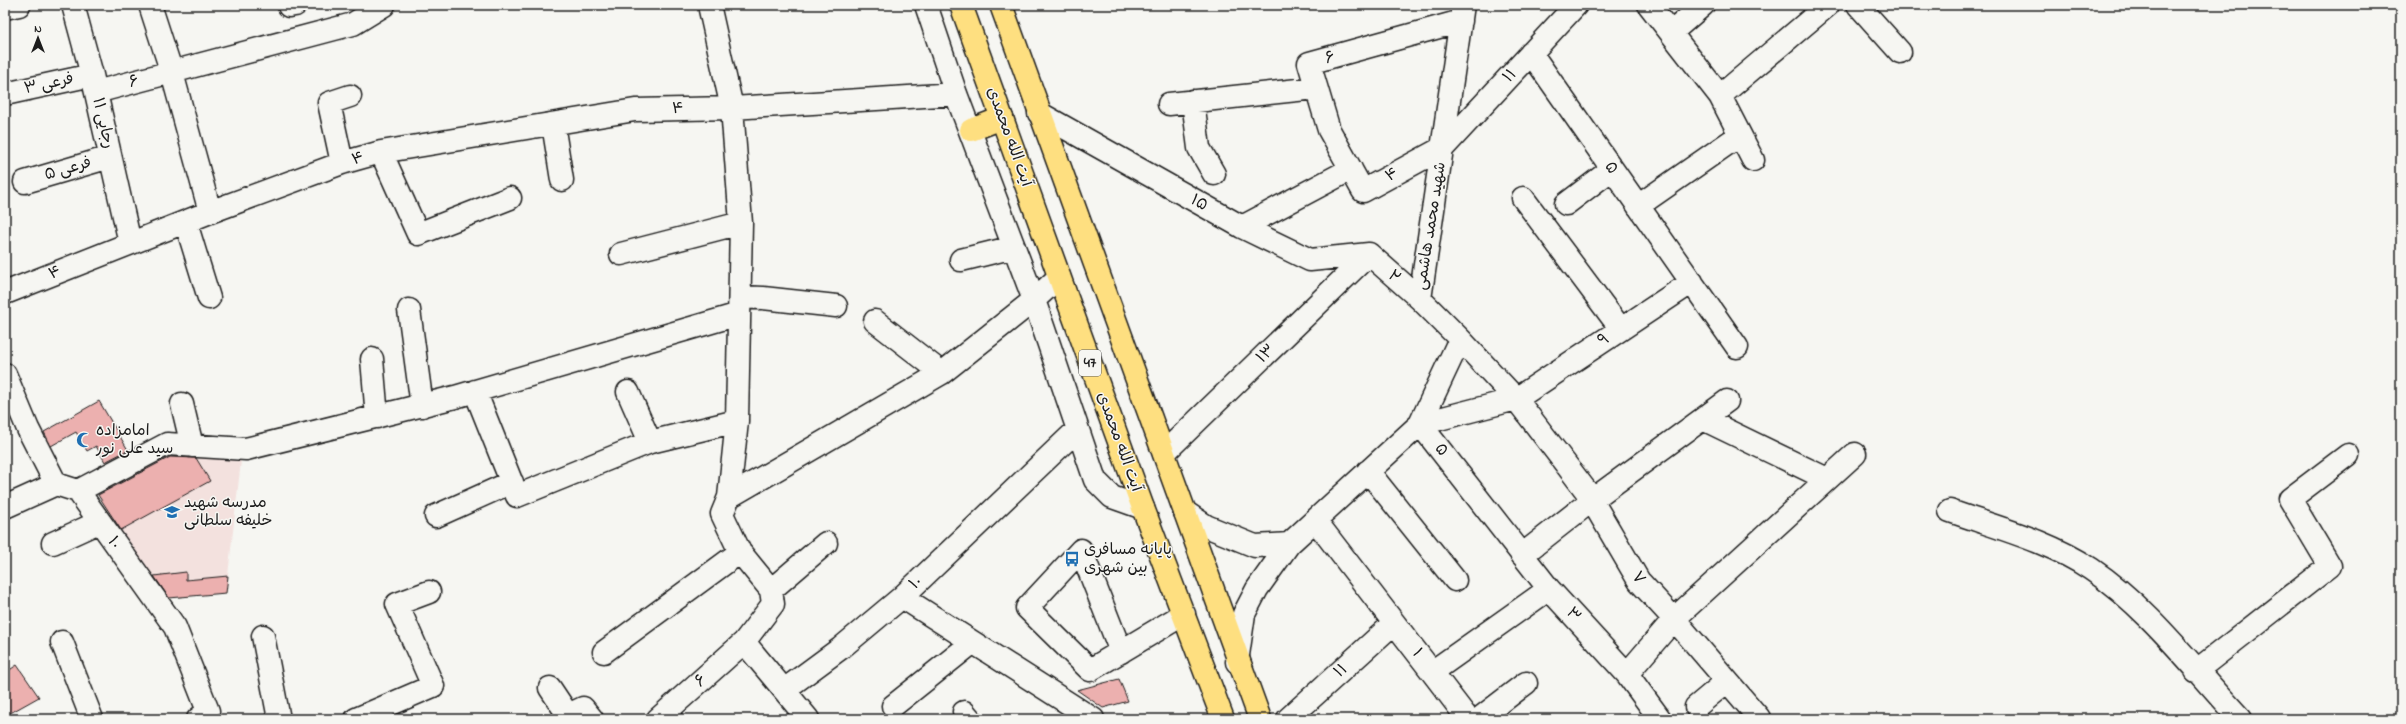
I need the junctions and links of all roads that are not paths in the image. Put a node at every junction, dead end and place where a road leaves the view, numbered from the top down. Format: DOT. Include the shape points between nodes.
graph roads {
  1 [pos="19,5"];
  2 [pos="73,5"];
  3 [pos="150,5"];
  4 [pos="384,5"];
  5 [pos="709,5"];
  6 [pos="926,5"];
  7 [pos="961,5"];
  8 [pos="1576,5"];
  9 [pos="1650,5"];
  10 [pos="1703,5"];
  11 [pos="1828,5"];
  12 [pos="1858,5"];
  13 [pos="1003,7"];
  14 [pos="5,8"];
  15 [pos="1462,13"];
  16 [pos="353,15"];
  17 [pos="1672,32"];
  18 [pos="1900,52"];
  19 [pos="1531,53"];
  20 [pos="172,72"];
  21 [pos="94,83"];
  22 [pos="1316,88"];
  23 [pos="5,94"];
  24 [pos="956,94"];
  25 [pos="350,96"];
  26 [pos="1720,96"];
  27 [pos="1193,102"];
  28 [pos="1169,104"];
  29 [pos="732,108"];
  30 [pos="1039,113"];
  31 [pos="1002,118"];
  32 [pos="552,124"];
  33 [pos="971,130"];
  34 [pos="1740,135"];
  35 [pos="1444,147"];
  36 [pos="381,152"];
  37 [pos="110,157"];
  38 [pos="1753,160"];
  39 [pos="342,163"];
  40 [pos="1351,169"];
  41 [pos="1612,169"];
  42 [pos="1214,174"];
  43 [pos="562,180"];
  44 [pos="25,182"];
  45 [pos="510,198"];
  46 [pos="1523,198"];
  47 [pos="1566,204"];
  48 [pos="1638,206"];
  49 [pos="210,212"];
  50 [pos="186,223"];
  51 [pos="741,224"];
  52 [pos="1242,227"];
  53 [pos="130,243"];
  54 [pos="1014,247"];
  55 [pos="621,254"];
  56 [pos="1369,254"];
  57 [pos="961,260"];
  58 [pos="1059,277"];
  59 [pos="1692,282"];
  60 [pos="5,293"];
  61 [pos="209,298"];
  62 [pos="1420,299"];
  63 [pos="1034,300"];
  64 [pos="740,306"];
  65 [pos="836,306"];
  66 [pos="409,310"];
  67 [pos="875,321"];
  68 [pos="1621,329"];
  69 [pos="1460,339"];
  70 [pos="1737,347"];
  71 [pos="372,359"];
  72 [pos="942,373"];
  73 [pos="5,376"];
  74 [pos="474,391"];
  75 [pos="628,392"];
  76 [pos="1516,399"];
  77 [pos="1727,401"];
  78 [pos="182,404"];
  79 [pos="422,406"];
  80 [pos="377,417"];
  81 [pos="1703,419"];
  82 [pos="737,420"];
  83 [pos="1420,424"];
  84 [pos="1077,430"];
  85 [pos="650,442"];
  86 [pos="192,446"];
  87 [pos="1164,453"];
  88 [pos="1855,454"];
  89 [pos="2348,455"];
  90 [pos="1368,471"];
  91 [pos="1827,479"];
  92 [pos="512,482"];
  93 [pos="56,484"];
  94 [pos="78,491"];
  95 [pos="729,497"];
  96 [pos="1592,500"];
  97 [pos="5,507"];
  98 [pos="1143,508"];
  99 [pos="1950,511"];
  100 [pos="1185,512"];
  101 [pos="436,516"];
  102 [pos="1315,520"];
  103 [pos="100,522"];
  104 [pos="54,543"];
  105 [pos="826,543"];
  106 [pos="1289,544"];
  107 [pos="740,552"];
  108 [pos="1522,555"];
  109 [pos="1455,580"];
  110 [pos="1549,589"];
  111 [pos="771,590"];
  112 [pos="429,592"];
  113 [pos="902,596"];
  114 [pos="1184,614"];
  115 [pos="1674,619"];
  116 [pos="1394,623"];
  117 [pos="263,636"];
  118 [pos="62,642"];
  119 [pos="744,642"];
  120 [pos="972,643"];
  121 [pos="604,652"];
  122 [pos="1121,652"];
  123 [pos="1237,662"];
  124 [pos="2196,671"];
  125 [pos="1432,672"];
  126 [pos="1627,674"];
  127 [pos="1727,681"];
  128 [pos="1526,682"];
  129 [pos="550,688"];
  130 [pos="784,690"];
  131 [pos="893,706"];
  132 [pos="1696,707"];
  133 [pos="1759,718"];
  134 [pos="92,719"];
  135 [pos="198,719"];
  136 [pos="279,719"];
  137 [pos="356,719"];
  138 [pos="592,719"];
  139 [pos="658,719"];
  140 [pos="808,719"];
  141 [pos="1093,719"];
  142 [pos="1223,719"];
  143 [pos="1260,719"];
  144 [pos="1288,719"];
  145 [pos="1468,719"];
  146 [pos="1478,719"];
  147 [pos="1660,719"];
  148 [pos="2241,719"];
  1 -- 14 [label="street"];
  2 -- 21 [label="street, رجایی ۱۱"];
  3 -- 20 [label="street"];
  4 -- 16 [label="street, ۶"];
  5 -- 29 [label="street"];
  6 -- 24 [label="street"];
  7 -- 31 [label="main road, آیت الله محمدی / 47"];
  8 -- 19 [label="street, ۱۱"];
  9 -- 17 [label="street"];
  10 -- 17 [label="street"];
  11 -- 26 [label="street"];
  12 -- 18 [label="street"];
  13 -- 30 [label="main road, 47"];
  15 -- 22 [label="street, ۶" via="1309,63"];
  15 -- 35 [label="street, شهید محمد هاشمی"];
  16 -- 20 [label="street, ۶"];
  17 -- 26 [label="street"];
  19 -- 35 [label="street, ۱۱"];
  19 -- 41 [label="street, ۵"];
  20 -- 21 [label="street, ۶"];
  20 -- 49 [label="street"];
  21 -- 23 [label="street, فرعی ۳"];
  21 -- 37 [label="street, رجایی ۱۱"];
  22 -- 27 [label="street"];
  22 -- 40 [label="street, ۶" via="1329,130"];
  24 -- 29 [label="street, ۴"];
  24 -- 33 [label="street"];
  25 -- 39 [label="street" via="329,103"];
  26 -- 34 [label="street"];
  27 -- 28 [label="street"];
  27 -- 42 [label="street" via="1199,148"];
  29 -- 32 [label="street, ۴" via="635,110"];
  29 -- 51 [label="street"];
  30 -- 52 [label="street, ۱۵"];
  30 -- 87 [label="main road, 47"];
  31 -- 33 [label="main road"];
  31 -- 58 [label="main road, آیت الله محمدی / 47"];
  32 -- 36 [label="street, ۴"];
  32 -- 43 [label="street"];
  33 -- 54 [label="street"];
  34 -- 38 [label="street"];
  34 -- 48 [label="street"];
  35 -- 40 [label="street, ۴" via="1364,191"];
  35 -- 62 [label="street, شهید محمد هاشمی"];
  36 -- 39 [label="street, ۴"];
  36 -- 45 [label="street" via="418,234"];
  37 -- 44 [label="street, فرعی ۵"];
  37 -- 53 [label="street, رجایی ۱۱"];
  39 -- 49 [label="street, ۴"];
  40 -- 52 [label="street"];
  41 -- 47 [label="street"];
  41 -- 48 [label="street, ۵"];
  46 -- 68 [label="street"];
  48 -- 59 [label="street, ۵"];
  49 -- 50 [label="street, ۴"];
  50 -- 53 [label="street, ۴"];
  50 -- 61 [label="street"];
  51 -- 55 [label="street"];
  51 -- 64 [label="street"];
  52 -- 56 [label="street, ۱۵" via="1310,260"];
  53 -- 60 [label="street, ۴"];
  54 -- 57 [label="street"];
  54 -- 63 [label="street"];
  56 -- 62 [label="street, ۲"];
  56 -- 87 [label="street, ۱۳"];
  58 -- 63 [label="street"];
  58 -- 98 [label="main road, آیت الله محمدی / 47"];
  59 -- 68 [label="street, ۹"];
  59 -- 70 [label="street, ۵"];
  62 -- 69 [label="street, شهید محمد هاشمی"];
  63 -- 72 [label="street"];
  63 -- 84 [label="street"];
  64 -- 65 [label="street" via="763,298"];
  64 -- 74 [label="street"];
  64 -- 82 [label="street"];
  66 -- 79 [label="street"];
  67 -- 72 [label="street"];
  68 -- 76 [label="street, ۹"];
  69 -- 76 [label="street, ۷"];
  69 -- 83 [label="street"];
  71 -- 80 [label="street"];
  72 -- 95 [label="street"];
  73 -- 93 [label="street"];
  74 -- 79 [label="street"];
  74 -- 92 [label="street"];
  75 -- 85 [label="street"];
  76 -- 83 [label="street, ۵"];
  76 -- 96 [label="street, ۷"];
  77 -- 81 [label="street"];
  78 -- 86 [label="street"];
  79 -- 80 [label="street"];
  80 -- 86 [label="street" via="246,450"];
  81 -- 91 [label="street"];
  81 -- 96 [label="street"];
  82 -- 85 [label="street"];
  82 -- 95 [label="street"];
  83 -- 90 [label="street"];
  83 -- 108 [label="street, ۵"];
  84 -- 98 [label="street" via="1095,480 1112,497"];
  84 -- 113 [label="street, ۱۰"];
  85 -- 92 [label="street" via="518,496"];
  86 -- 94 [label="street" via="167,444"];
  87 -- 100 [label="main road, 47"];
  88 -- 91 [label="street"];
  89 -- 124 [label="street" via="2290,499 2330,566"];
  90 -- 102 [label="street"];
  90 -- 109 [label="street"];
  91 -- 115 [label="street"];
  92 -- 101 [label="street"];
  93 -- 94 [label="street"];
  93 -- 97 [label="street"];
  94 -- 103 [label="street, ۱۰"];
  95 -- 107 [label="street" via="722,514"];
  96 -- 108 [label="street"];
  96 -- 115 [label="street, ۷" via="1638,581"];
  98 -- 114 [label="main road, آیت الله محمدی / 47"];
  99 -- 124 [label="street" via="2041,542 2090,569 2137,606"];
  100 -- 106 [label="street" via="1206,526 1254,546"];
  100 -- 123 [label="main road, 47"];
  102 -- 106 [label="street"];
  102 -- 116 [label="street, ۱"];
  103 -- 104 [label="street"];
  103 -- 135 [label="street, ۱۰" via="175,627 208,712"];
  105 -- 111 [label="street"];
  106 -- 123 [label="street" via="1257,589 1244,614"];
  107 -- 111 [label="street"];
  107 -- 121 [label="street"];
  108 -- 110 [label="street, ۳"];
  110 -- 125 [label="street, ۱"];
  110 -- 126 [label="street, ۳"];
  111 -- 119 [label="street, ۶" via="773,604"];
  112 -- 137 [label="street" via="397,604 433,686"];
  113 -- 120 [label="street, ۱۰"];
  113 -- 130 [label="street" via="841,648"];
  114 -- 122 [label="street"];
  114 -- 142 [label="main road, آیت الله محمدی / 47"];
  115 -- 126 [label="street"];
  115 -- 127 [label="street, ۷"];
  116 -- 125 [label="street, ۱"];
  116 -- 144 [label="street, ۱۱"];
  117 -- 136 [label="street"];
  118 -- 134 [label="street"];
  119 -- 130 [label="street"];
  119 -- 139 [label="street, ۶"];
  120 -- 131 [label="street"];
  120 -- 141 [label="street, ۱۰"];
  122 -- 122 [label="street" via="1113,630 1082,550 1027,608 1090,670"];
  123 -- 143 [label="main road, 47"];
  124 -- 148 [label="street"];
  125 -- 145 [label="street"];
  126 -- 147 [label="street, ۳"];
  127 -- 132 [label="street"];
  127 -- 133 [label="street, ۷"];
  128 -- 146 [label="street"];
  129 -- 138 [label="street" via="568,715 583,708"];
  130 -- 140 [label="street"];
}
